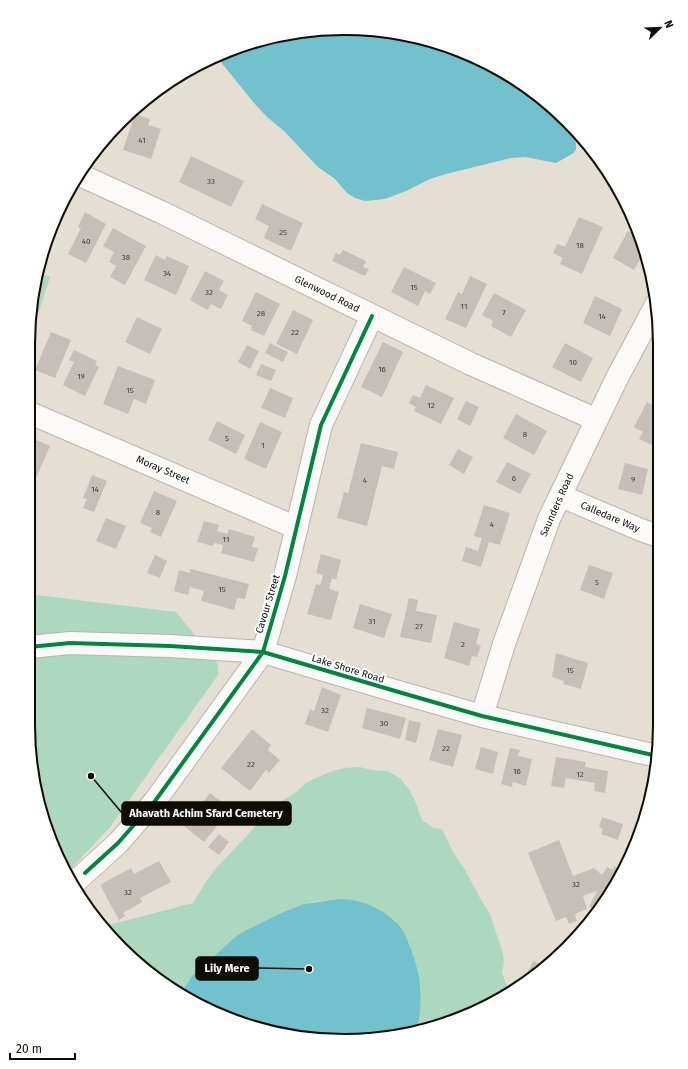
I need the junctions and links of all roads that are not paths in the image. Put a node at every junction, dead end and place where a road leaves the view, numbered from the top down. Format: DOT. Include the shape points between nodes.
graph roads {
  1 [pos="84,177"];
  2 [pos="651,314"];
  3 [pos="372,316"];
  4 [pos="35,414"];
  5 [pos="597,420"];
  6 [pos="561,496"];
  7 [pos="297,528"];
  8 [pos="653,534"];
  9 [pos="35,647"];
  10 [pos="263,652"];
  11 [pos="482,716"];
  12 [pos="651,755"];
  13 [pos="79,879"];
  1 -- 3 [label="street, Glenwood Road"];
  2 -- 5 [label="street, Saunders Road"];
  3 -- 5 [label="street, Glenwood Road" via="471,364"];
  3 -- 7 [label="street, Cavour Street" via="321,425"];
  4 -- 7 [label="street, Moray Street"];
  5 -- 6 [label="street, Saunders Road"];
  6 -- 8 [label="street, Calledare Way"];
  6 -- 11 [label="street, Saunders Road" via="549,519 504,644"];
  7 -- 10 [label="street, Cavour Street"];
  9 -- 10 [label="street, Lake Shore Road" via="78,644 170,646"];
  10 -- 11 [label="street, Lake Shore Road"];
  10 -- 13 [label="street, Cavour Street" via="155,801 118,843"];
  11 -- 12 [label="street, Lake Shore Road"];
}
